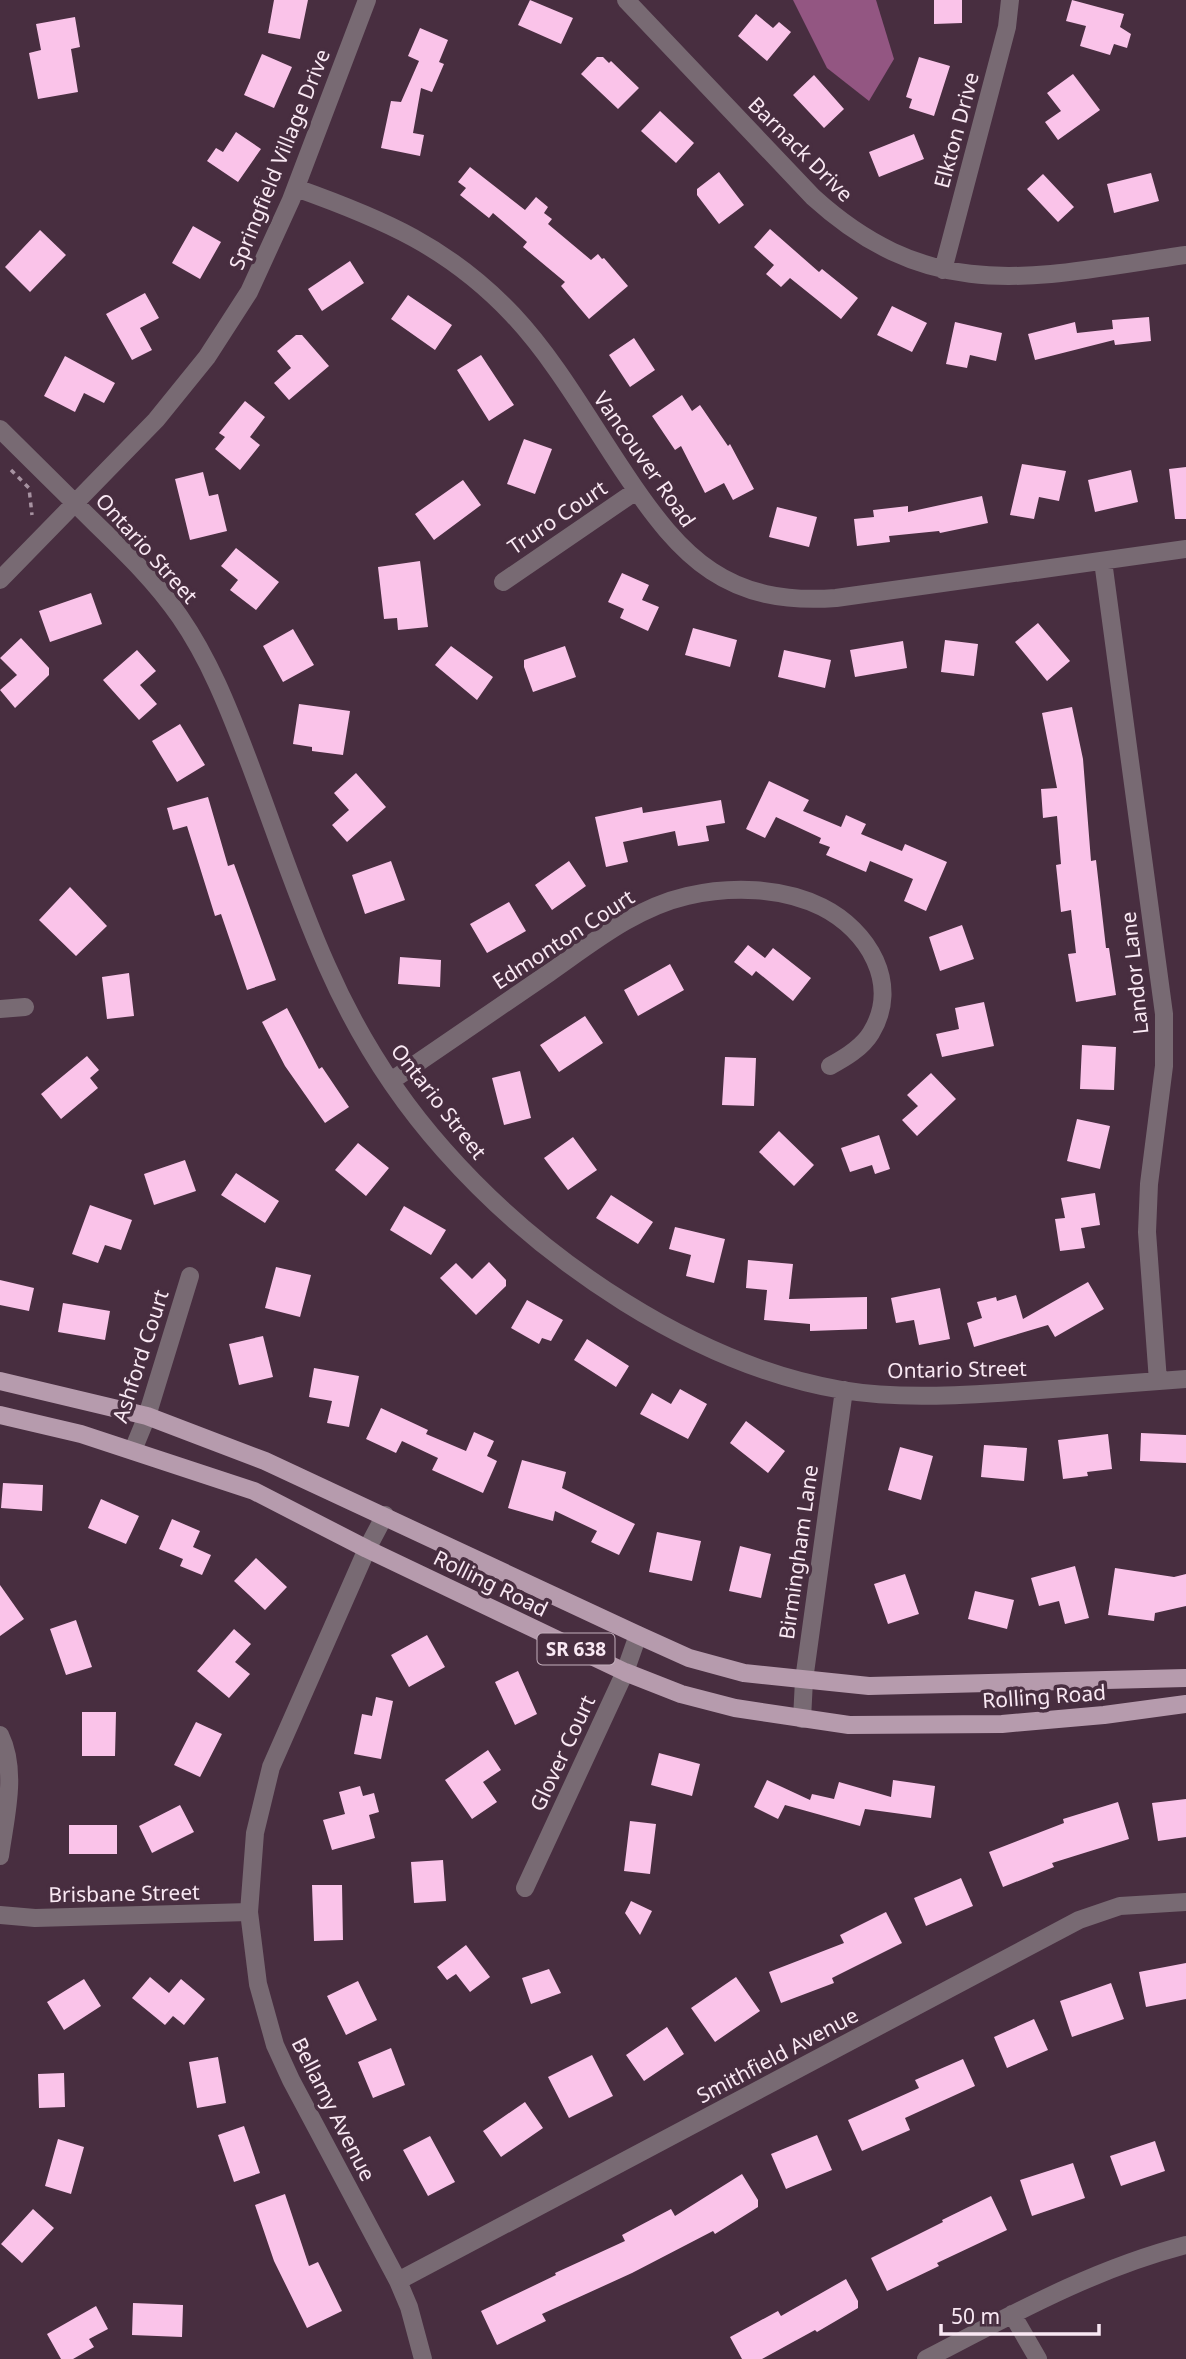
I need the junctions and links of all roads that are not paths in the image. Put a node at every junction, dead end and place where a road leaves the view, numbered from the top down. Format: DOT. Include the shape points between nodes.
graph roads {
  1 [pos="367,0"];
  2 [pos="626,0"];
  3 [pos="1010,0"];
  4 [pos="296,188"];
  5 [pos="1186,255"];
  6 [pos="943,270"];
  7 [pos="0,429"];
  8 [pos="636,491"];
  9 [pos="75,503"];
  10 [pos="1186,549"];
  11 [pos="1104,561"];
  12 [pos="0,580"];
  13 [pos="503,582"];
  14 [pos="25,1007"];
  15 [pos="0,1009"];
  16 [pos="830,1066"];
  17 [pos="391,1081"];
  18 [pos="190,1276"];
  19 [pos="1186,1379"];
  20 [pos="0,1381"];
  21 [pos="1158,1381"];
  22 [pos="844,1390"];
  23 [pos="0,1415"];
  24 [pos="147,1416"];
  25 [pos="133,1450"];
  26 [pos="385,1515"];
  27 [pos="367,1549"];
  28 [pos="638,1635"];
  29 [pos="625,1672"];
  30 [pos="1186,1678"];
  31 [pos="804,1680"];
  32 [pos="1186,1704"];
  33 [pos="802,1719"];
  34 [pos="0,1735"];
  35 [pos="0,1856"];
  36 [pos="525,1888"];
  37 [pos="1186,1902"];
  38 [pos="249,1912"];
  39 [pos="0,1915"];
  40 [pos="1186,2245"];
  41 [pos="398,2281"];
  42 [pos="1012,2314"];
  43 [pos="424,2359"];
  44 [pos="926,2359"];
  45 [pos="1038,2359"];
  1 -- 4 [label="street, Springfield Village Drive"];
  2 -- 6 [label="street, Barnack Drive" via="834,216 883,249"];
  3 -- 6 [label="street, Elkton Drive" via="1007,27"];
  4 -- 8 [label="street, Vancouver Road" via="411,235 486,289 542,351"];
  4 -- 9 [label="street, Springfield Village Drive" via="248,292 207,357 156,420"];
  5 -- 6 [label="street, Barnack Drive" via="1001,277"];
  7 -- 9 [label="street, Ontario Street"];
  8 -- 11 [label="street, Vancouver Road" via="671,538 702,566 742,587 785,598 836,598"];
  8 -- 13 [label="street, Truro Court"];
  9 -- 12 [label="street, Springfield Village Drive"];
  9 -- 17 [label="street, Ontario Street" via="157,586 204,656 229,709 326,964"];
  10 -- 11 [label="street, Vancouver Road"];
  11 -- 21 [label="street, Landor Lane" via="1164,1014 1164,1066 1147,1233"];
  14 -- 15 [label="street"];
  16 -- 17 [label="street, Edmonton Court" via="849,1056 870,1035 880,1014 880,976 872,951 851,925 819,906 782,894 737,890 684,896 636,915"];
  17 -- 22 [label="street, Ontario Street" via="443,1150 480,1188 548,1247 622,1301 733,1358"];
  18 -- 24 [label="street, Ashford Court"];
  19 -- 21 [label="street, Ontario Street"];
  20 -- 24 [label="main road, Rolling Road / SR 638"];
  21 -- 22 [label="street, Ontario Street" via="950,1396"];
  22 -- 31 [label="street, Birmingham Lane"];
  23 -- 25 [label="main road, Rolling Road / SR 638"];
  24 -- 25 [label="street, Ashford Court"];
  24 -- 26 [label="main road, Rolling Road / SR 638" via="265,1461"];
  25 -- 27 [label="main road, Rolling Road / SR 638" via="254,1491"];
  26 -- 27 [label="street, Bellamy Avenue"];
  26 -- 28 [label="main road, Rolling Road / SR 638"];
  27 -- 29 [label="main road, Rolling Road / SR 638"];
  27 -- 38 [label="street, Bellamy Avenue" via="271,1767 254,1833"];
  28 -- 29 [label="street, Glover Court"];
  28 -- 31 [label="main road, Rolling Road / SR 638" via="689,1658 744,1673"];
  29 -- 33 [label="main road, Rolling Road / SR 638" via="681,1694"];
  29 -- 36 [label="street, Glover Court"];
  30 -- 31 [label="main road, Rolling Road / SR 638" via="869,1686"];
  31 -- 33 [label="street, Birmingham Lane"];
  32 -- 33 [label="main road, Rolling Road / SR 638" via="1002,1724 849,1725"];
  34 -- 35 [label="street" via="6,1746 9,1791"];
  37 -- 41 [label="street, Smithfield Avenue" via="1120,1906 1079,1920"];
  38 -- 39 [label="street, Brisbane Street"];
  38 -- 41 [label="street, Bellamy Avenue" via="258,1984 275,2045"];
  40 -- 42 [label="street" via="1061,2289"];
  41 -- 43 [label="street, Bellamy Avenue"];
  42 -- 44 [label="street"];
  42 -- 45 [label="street"];
}
